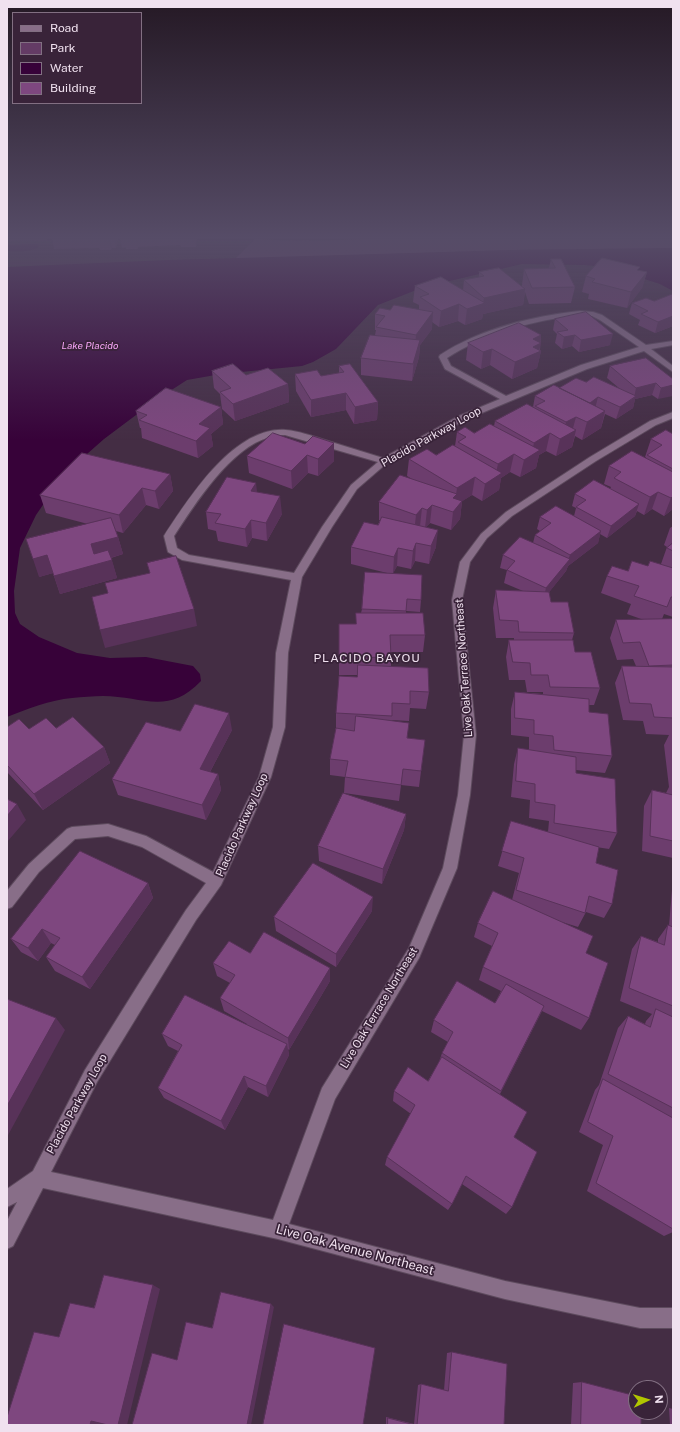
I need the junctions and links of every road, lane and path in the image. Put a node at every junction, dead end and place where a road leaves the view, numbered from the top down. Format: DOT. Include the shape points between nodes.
graph roads {
  1 [pos="673,343"];
  2 [pos="645,348"];
  3 [pos="673,370"];
  4 [pos="505,399"];
  5 [pos="673,415"];
  6 [pos="384,461"];
  7 [pos="297,577"];
  8 [pos="216,881"];
  9 [pos="7,902"];
  10 [pos="37,1178"];
  11 [pos="7,1198"];
  12 [pos="278,1230"];
  13 [pos="7,1240"];
  14 [pos="673,1318"];
  1 -- 2 [label="street, Placido Parkway Loop"];
  2 -- 3 [label="street"];
  2 -- 4 [label="street, Placido Parkway Loop" via="584,367"];
  2 -- 4 [label="street" via="594,314 576,313 500,331 450,350 443,356 448,367"];
  4 -- 6 [label="street, Placido Parkway Loop" via="462,418"];
  5 -- 12 [label="street, Live Oak Terrace Northeast" via="653,423 593,459 509,514 484,536 465,562 457,600 470,735 464,795 450,868 414,953 328,1094"];
  6 -- 7 [label="street, Placido Parkway Loop" via="354,487 326,527"];
  6 -- 7 [label="street" via="299,434 284,432 256,438 210,478 169,536 172,550 186,558"];
  7 -- 8 [label="street, Placido Parkway Loop" via="282,653 281,704 277,734 265,777"];
  8 -- 9 [label="street" via="138,840 108,830 72,833 34,868"];
  8 -- 10 [label="street, Placido Parkway Loop" via="191,915 91,1076"];
  10 -- 11 [label="street"];
  10 -- 12 [label="street, Live Oak Avenue Northeast"];
  10 -- 13 [label="street, Placido Parkway Loop"];
  12 -- 14 [label="street, Live Oak Avenue Northeast" via="505,1290 640,1318"];
}
